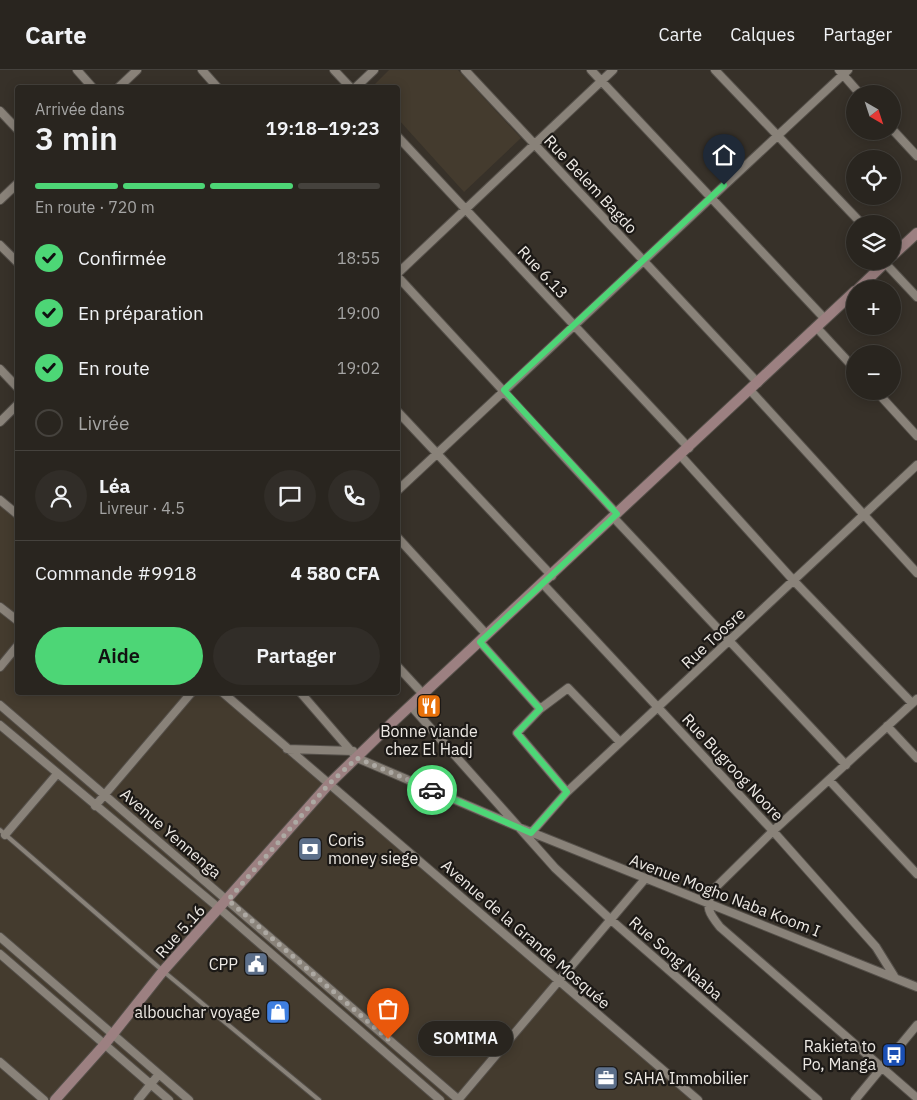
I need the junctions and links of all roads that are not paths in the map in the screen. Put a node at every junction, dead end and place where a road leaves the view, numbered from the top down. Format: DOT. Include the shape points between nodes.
graph roads {
  1 [pos="77,70"];
  2 [pos="137,70"];
  3 [pos="202,70"];
  4 [pos="334,70"];
  5 [pos="374,70"];
  6 [pos="465,70"];
  7 [pos="591,70"];
  8 [pos="613,70"];
  9 [pos="715,70"];
  10 [pos="843,72"];
  11 [pos="602,81"];
  12 [pos="90,85"];
  13 [pos="121,85"];
  14 [pos="215,85"];
  15 [pos="348,85"];
  16 [pos="358,85"];
  17 [pos="853,85"];
  18 [pos="0,111"];
  19 [pos="15,127"];
  20 [pos="777,135"];
  21 [pos="400,139"];
  22 [pos="901,139"];
  23 [pos="535,144"];
  24 [pos="917,156"];
  25 [pos="15,186"];
  26 [pos="711,197"];
  27 [pos="0,200"];
  28 [pos="465,209"];
  29 [pos="853,215"];
  30 [pos="917,233"];
  31 [pos="0,245"];
  32 [pos="901,248"];
  33 [pos="15,260"];
  34 [pos="644,260"];
  35 [pos="877,270"];
  36 [pos="898,270"];
  37 [pos="400,271"];
  38 [pos="400,279"];
  39 [pos="867,280"];
  40 [pos="917,297"];
  41 [pos="846,299"];
  42 [pos="825,319"];
  43 [pos="574,325"];
  44 [pos="817,328"];
  45 [pos="846,359"];
  46 [pos="0,369"];
  47 [pos="15,385"];
  48 [pos="754,386"];
  49 [pos="504,390"];
  50 [pos="884,400"];
  51 [pos="15,407"];
  52 [pos="400,414"];
  53 [pos="0,422"];
  54 [pos="917,436"];
  55 [pos="689,448"];
  56 [pos="437,454"];
  57 [pos="681,456"];
  58 [pos="917,465"];
  59 [pos="400,488"];
  60 [pos="0,500"];
  61 [pos="15,512"];
  62 [pos="615,515"];
  63 [pos="864,516"];
  64 [pos="400,540"];
  65 [pos="917,572"];
  66 [pos="552,576"];
  67 [pos="794,580"];
  68 [pos="543,584"];
  69 [pos="0,606"];
  70 [pos="15,618"];
  71 [pos="484,638"];
  72 [pos="731,641"];
  73 [pos="15,649"];
  74 [pos="0,667"];
  75 [pos="400,669"];
  76 [pos="423,694"];
  77 [pos="189,695"];
  78 [pos="225,695"];
  79 [pos="303,695"];
  80 [pos="914,701"];
  81 [pos="0,705"];
  82 [pos="411,706"];
  83 [pos="658,707"];
  84 [pos="540,709"];
  85 [pos="0,725"];
  86 [pos="887,726"];
  87 [pos="620,742"];
  88 [pos="287,749"];
  89 [pos="355,754"];
  90 [pos="917,758"];
  91 [pos="846,765"];
  92 [pos="57,774"];
  93 [pos="829,780"];
  94 [pos="329,784"];
  95 [pos="567,792"];
  96 [pos="104,794"];
  97 [pos="94,806"];
  98 [pos="523,829"];
  99 [pos="773,831"];
  100 [pos="3,832"];
  101 [pos="531,833"];
  102 [pos="917,874"];
  103 [pos="645,879"];
  104 [pos="228,900"];
  105 [pos="707,903"];
  106 [pos="220,909"];
  107 [pos="610,920"];
  108 [pos="0,937"];
  109 [pos="0,954"];
  110 [pos="163,971"];
  111 [pos="894,976"];
  112 [pos="558,980"];
  113 [pos="917,987"];
  114 [pos="79,1005"];
  115 [pos="70,1015"];
  116 [pos="917,1025"];
  117 [pos="113,1034"];
  118 [pos="104,1044"];
  119 [pos="0,1062"];
  120 [pos="882,1068"];
  121 [pos="159,1074"];
  122 [pos="151,1084"];
  123 [pos="917,1098"];
  124 [pos="44,1100"];
  125 [pos="56,1100"];
  126 [pos="138,1100"];
  127 [pos="169,1100"];
  128 [pos="190,1100"];
  129 [pos="319,1100"];
  130 [pos="440,1100"];
  131 [pos="458,1100"];
  132 [pos="698,1100"];
  133 [pos="818,1100"];
  134 [pos="855,1100"];
  1 -- 12 [label="street"];
  2 -- 13 [label="street"];
  3 -- 14 [label="street"];
  4 -- 15 [label="street"];
  5 -- 16 [label="street"];
  6 -- 23 [label="street, Rue Belem Bagdo"];
  7 -- 11 [label="street"];
  8 -- 11 [label="street"];
  9 -- 20 [label="street"];
  10 -- 17 [label="street"];
  10 -- 20 [label="street"];
  11 -- 23 [label="street"];
  11 -- 26 [label="street"];
  18 -- 19 [label="street"];
  20 -- 26 [label="street"];
  20 -- 29 [label="street"];
  21 -- 28 [label="street, Rue 6.13"];
  22 -- 24 [label="street"];
  23 -- 28 [label="street"];
  23 -- 34 [label="street, Rue Belem Bagdo"];
  25 -- 27 [label="street"];
  26 -- 34 [label="street"];
  26 -- 42 [label="street"];
  28 -- 37 [label="street"];
  28 -- 43 [label="street, Rue 6.13"];
  30 -- 32 [label="main road, Rue 5.16"];
  31 -- 33 [label="street"];
  34 -- 43 [label="street"];
  34 -- 48 [label="street, Rue Belem Bagdo"];
  35 -- 39 [label="main road, Rue 5.16"];
  36 -- 40 [label="street"];
  38 -- 49 [label="street"];
  41 -- 42 [label="main road, Rue 5.16"];
  42 -- 44 [label="main road, Rue 5.16"];
  43 -- 49 [label="street"];
  43 -- 55 [label="street, Rue 6.13"];
  44 -- 45 [label="street"];
  44 -- 48 [label="main road, Rue 5.16"];
  46 -- 47 [label="street"];
  48 -- 55 [label="main road, Rue 5.16"];
  48 -- 63 [label="street, Rue Belem Bagdo"];
  49 -- 56 [label="street"];
  49 -- 62 [label="street"];
  50 -- 54 [label="street"];
  51 -- 53 [label="street"];
  52 -- 56 [label="street"];
  55 -- 57 [label="main road, Rue 5.16"];
  56 -- 59 [label="street"];
  56 -- 66 [label="street"];
  57 -- 62 [label="main road, Rue 5.16"];
  57 -- 67 [label="street"];
  58 -- 63 [label="street, Rue Toosre"];
  60 -- 61 [label="street"];
  62 -- 66 [label="main road, Rue 5.16"];
  62 -- 72 [label="street"];
  63 -- 65 [label="street, Rue Belem Bagdo"];
  63 -- 67 [label="street, Rue Toosre"];
  64 -- 71 [label="street"];
  66 -- 68 [label="main road, Rue 5.16"];
  67 -- 72 [label="street, Rue Toosre"];
  67 -- 80 [label="street"];
  68 -- 71 [label="main road, Rue 5.16"];
  68 -- 83 [label="street, Rue Bugroog Noore"];
  69 -- 70 [label="street"];
  71 -- 76 [label="main road, Rue 5.16"];
  71 -- 84 [label="street"];
  72 -- 83 [label="street, Rue Toosre"];
  72 -- 91 [label="street"];
  73 -- 74 [label="street"];
  75 -- 76 [label="street"];
  76 -- 82 [label="main road, Rue 5.16"];
  77 -- 96 [label="street"];
  78 -- 88 [label="street, Avenue de la Grande Mosquée"];
  79 -- 89 [label="street"];
  80 -- 86 [label="street"];
  81 -- 96 [label="street, Avenue Yennenga"];
  82 -- 89 [label="main road, Rue 5.16"];
  82 -- 98 [label="street, Rue Song Naaba"];
  83 -- 87 [label="street, Rue Toosre"];
  83 -- 99 [label="street, Rue Bugroog Noore"];
  84 -- 87 [label="street" via="568,688"];
  84 -- 95 [label="street" via="517,733"];
  85 -- 92 [label="street, Avenue Yennenga"];
  86 -- 90 [label="street"];
  86 -- 91 [label="street"];
  87 -- 95 [label="street, Rue Toosre"];
  88 -- 89 [label="street"];
  88 -- 94 [label="street, Avenue de la Grande Mosquée"];
  89 -- 94 [label="main road, Rue 5.16"];
  89 -- 98 [label="street, Avenue Mogho Naba Koom I"];
  91 -- 93 [label="street"];
  92 -- 97 [label="street, Avenue Yennenga"];
  92 -- 100 [label="street"];
  93 -- 99 [label="street"];
  93 -- 102 [label="street"];
  94 -- 104 [label="main road, Rue 5.16"];
  94 -- 112 [label="street, Avenue de la Grande Mosquée"];
  95 -- 101 [label="street, Rue Toosre"];
  96 -- 97 [label="street"];
  96 -- 104 [label="street, Avenue Yennenga"];
  97 -- 106 [label="street, Avenue Yennenga"];
  98 -- 101 [label="street, Avenue Mogho Naba Koom I"];
  98 -- 107 [label="street, Rue Song Naaba" via="555,868"];
  99 -- 105 [label="street" via="712,891"];
  99 -- 111 [label="street, Rue Bugroog Noore" via="876,947"];
  100 -- 110 [label="lane"];
  101 -- 103 [label="street, Avenue Mogho Naba Koom I"];
  103 -- 105 [label="street, Avenue Mogho Naba Koom I"];
  103 -- 107 [label="street"];
  104 -- 106 [label="main road, Rue 5.16"];
  104 -- 131 [label="street, Avenue Yennenga"];
  105 -- 111 [label="street, Avenue Mogho Naba Koom I"];
  105 -- 120 [label="street" via="720,927"];
  106 -- 110 [label="main road, Rue 5.16"];
  106 -- 130 [label="street, Avenue Yennenga"];
  107 -- 112 [label="street"];
  107 -- 133 [label="street, Rue Song Naaba"];
  108 -- 114 [label="street"];
  109 -- 115 [label="street"];
  110 -- 117 [label="main road, Rue 5.16"];
  110 -- 129 [label="lane"];
  111 -- 113 [label="street, Avenue Mogho Naba Koom I"];
  112 -- 131 [label="street"];
  112 -- 132 [label="street, Avenue de la Grande Mosquée"];
  114 -- 115 [label="street"];
  114 -- 117 [label="street"];
  115 -- 118 [label="street"];
  116 -- 120 [label="street"];
  117 -- 118 [label="main road, Rue 5.16"];
  117 -- 121 [label="street"];
  118 -- 122 [label="street"];
  118 -- 125 [label="main road, Rue 5.16"];
  119 -- 124 [label="street"];
  120 -- 123 [label="street"];
  120 -- 134 [label="street"];
  121 -- 122 [label="street"];
  121 -- 128 [label="street"];
  122 -- 126 [label="street"];
  122 -- 127 [label="street"];
}
